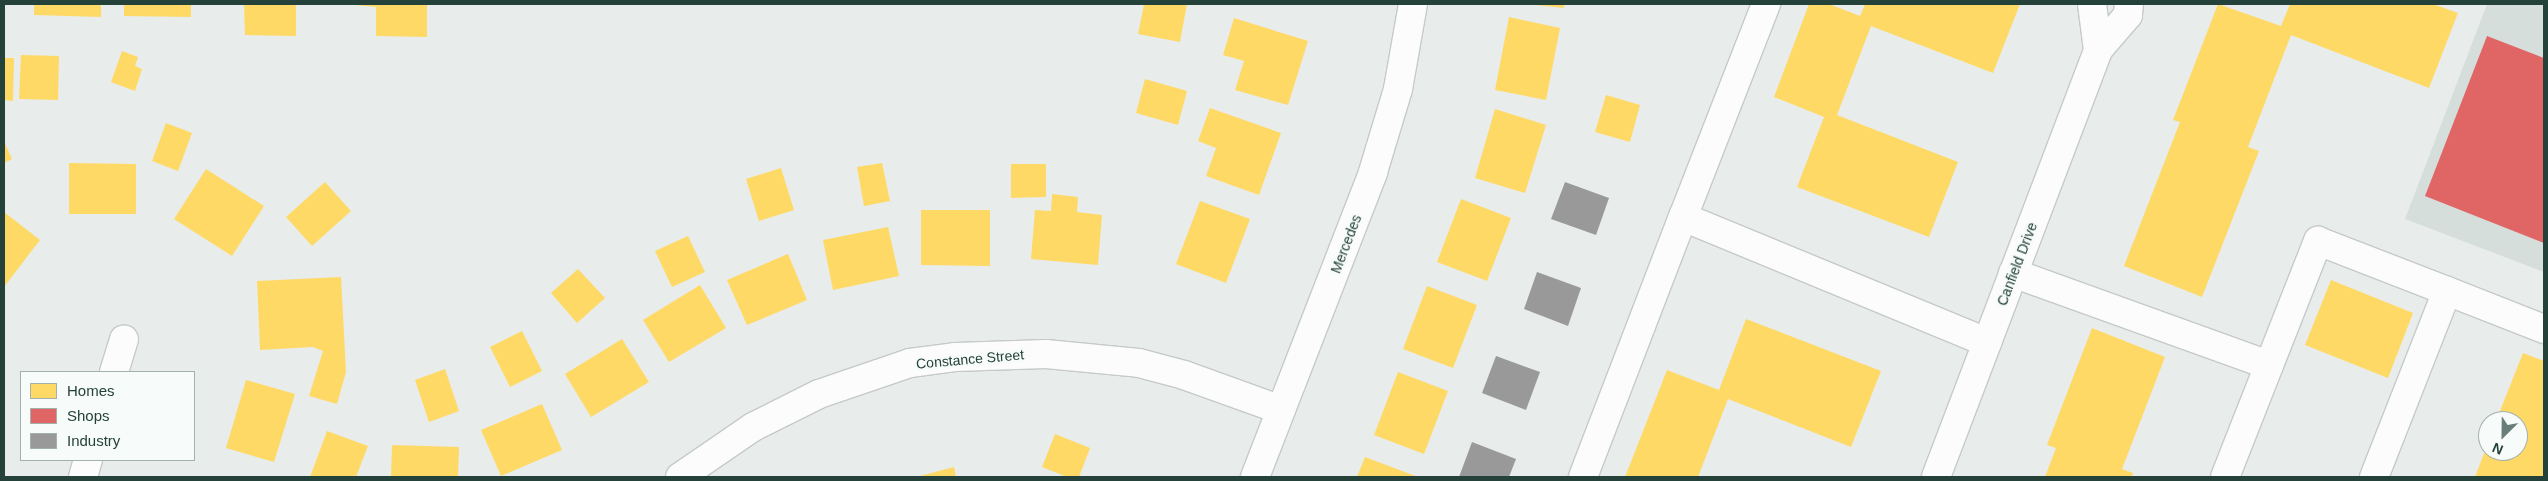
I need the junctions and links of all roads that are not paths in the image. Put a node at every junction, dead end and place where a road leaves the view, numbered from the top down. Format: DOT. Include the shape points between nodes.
graph roads {
  1 [pos="1413,4"];
  2 [pos="1766,4"];
  3 [pos="2092,4"];
  4 [pos="2129,4"];
  5 [pos="2098,50"];
  6 [pos="1682,217"];
  7 [pos="2013,273"];
  8 [pos="2447,291"];
  9 [pos="2544,330"];
  10 [pos="124,340"];
  11 [pos="1987,342"];
  12 [pos="2269,365"];
  13 [pos="114,371"];
  14 [pos="1281,410"];
  15 [pos="88,461"];
  16 [pos="83,477"];
  17 [pos="680,477"];
  18 [pos="1255,477"];
  19 [pos="1583,477"];
  20 [pos="1936,477"];
  21 [pos="2225,477"];
  22 [pos="2374,477"];
  1 -- 14 [label="street, Mercedes" via="1398,88 1373,172"];
  2 -- 6 [label="street"];
  3 -- 5 [label="street, Canfield Drive"];
  4 -- 5 [label="street, Canfield Drive" via="2128,15"];
  5 -- 7 [label="street, Canfield Drive"];
  6 -- 11 [label="street"];
  6 -- 19 [label="street"];
  7 -- 11 [label="street, Canfield Drive"];
  7 -- 12 [label="street"];
  8 -- 9 [label="street"];
  8 -- 12 [label="street" via="2318,241"];
  8 -- 22 [label="street"];
  10 -- 13 [label="street"];
  11 -- 20 [label="street, Canfield Drive"];
  12 -- 21 [label="street"];
  14 -- 17 [label="street, Constance Street" via="1184,374 1139,363 1046,354 955,357 910,364 819,394 753,427"];
  14 -- 18 [label="street, Mercedes"];
  15 -- 16 [label="street"];
}
